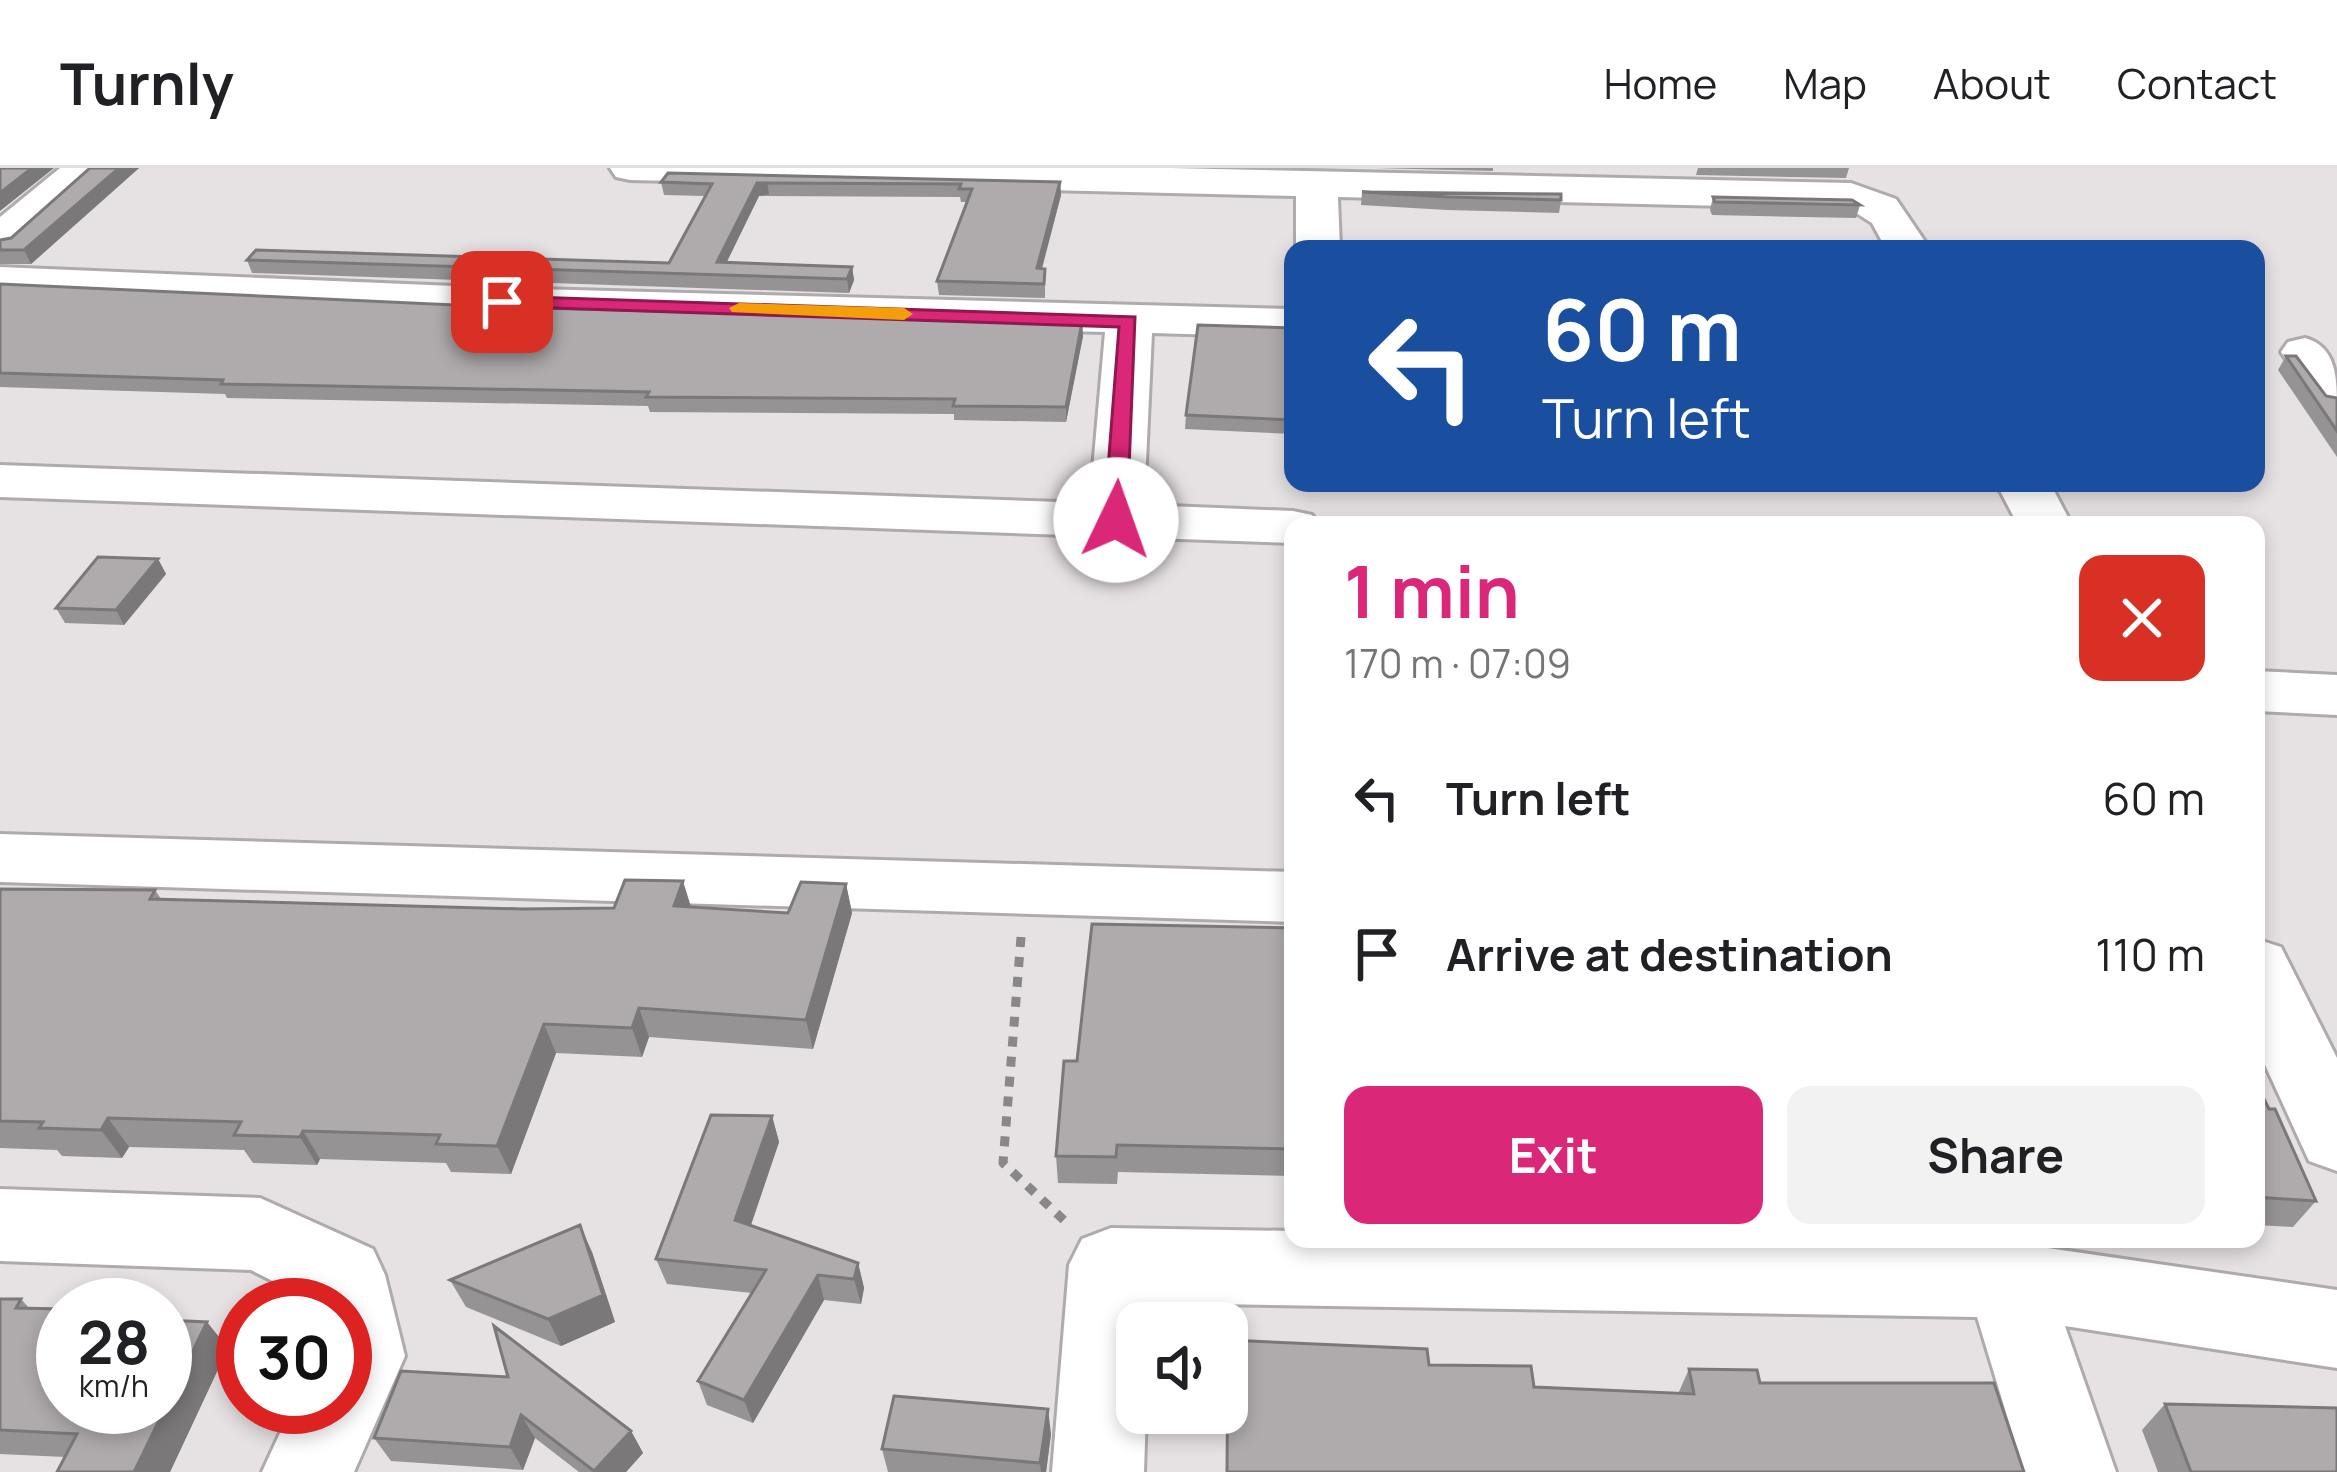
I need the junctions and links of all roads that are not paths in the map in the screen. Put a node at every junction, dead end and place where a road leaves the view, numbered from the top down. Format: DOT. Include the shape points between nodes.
graph roads {
  1 [pos="85,168"];
  2 [pos="630,168"];
  3 [pos="1316,186"];
  4 [pos="0,238"];
  5 [pos="1318,240"];
  6 [pos="1904,240"];
  7 [pos="0,280"];
  8 [pos="1129,322"];
  9 [pos="1284,323"];
  10 [pos="2306,352"];
  11 [pos="2337,395"];
  12 [pos="0,481"];
  13 [pos="1116,520"];
  14 [pos="1284,527"];
  15 [pos="2265,691"];
  16 [pos="2337,695"];
  17 [pos="0,858"];
  18 [pos="1284,897"];
  19 [pos="2265,985"];
  20 [pos="2337,1138"];
  21 [pos="0,1225"];
  22 [pos="344,1278"];
  23 [pos="2007,1280"];
  24 [pos="2337,1329"];
  25 [pos="326,1434"];
  26 [pos="308,1472"];
  27 [pos="1098,1472"];
  28 [pos="2070,1472"];
  1 -- 4 [label="street"];
  2 -- 3 [label="street"];
  3 -- 5 [label="street"];
  3 -- 6 [label="street" via="1851,196 1892,214"];
  7 -- 8 [label="street"];
  8 -- 9 [label="street"];
  8 -- 13 [label="street"];
  10 -- 11 [label="street"];
  12 -- 13 [label="street"];
  13 -- 14 [label="street"];
  15 -- 16 [label="street"];
  17 -- 18 [label="street"];
  19 -- 20 [label="street"];
  21 -- 22 [label="street" via="260,1234"];
  23 -- 24 [label="street"];
  23 -- 27 [label="street" via="1112,1265"];
  23 -- 28 [label="street"];
  25 -- 26 [label="street"];
}
